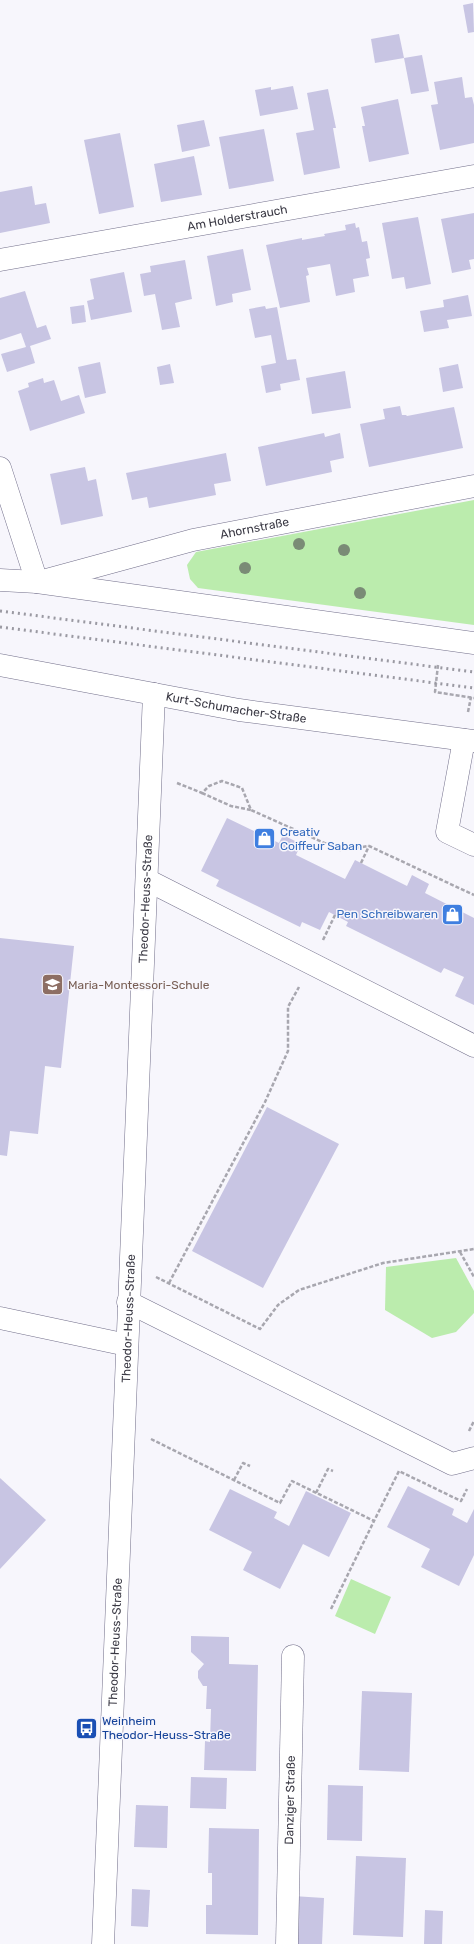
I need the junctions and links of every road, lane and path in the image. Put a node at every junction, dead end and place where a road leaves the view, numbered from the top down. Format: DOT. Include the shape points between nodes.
graph roads {
  1 [pos="474,176"];
  2 [pos="0,260"];
  3 [pos="0,468"];
  4 [pos="474,486"];
  5 [pos="0,580"];
  6 [pos="37,582"];
  7 [pos="474,643"];
  8 [pos="0,665"];
  9 [pos="435,692"];
  10 [pos="154,694"];
  11 [pos="472,697"];
  12 [pos="468,733"];
  13 [pos="151,772"];
  14 [pos="202,793"];
  15 [pos="252,810"];
  16 [pos="474,845"];
  17 [pos="368,846"];
  18 [pos="361,863"];
  19 [pos="147,880"];
  20 [pos="474,895"];
  21 [pos="311,964"];
  22 [pos="474,1046"];
  23 [pos="474,1249"];
  24 [pos="460,1252"];
  25 [pos="130,1265"];
  26 [pos="474,1277"];
  27 [pos="169,1283"];
  28 [pos="128,1302"];
  29 [pos="0,1318"];
  30 [pos="127,1345"];
  31 [pos="124,1426"];
  32 [pos="474,1458"];
  33 [pos="250,1466"];
  34 [pos="333,1471"];
  35 [pos="234,1480"];
  36 [pos="468,1488"];
  37 [pos="316,1493"];
  38 [pos="374,1521"];
  39 [pos="331,1609"];
  40 [pos="293,1656"];
  41 [pos="103,1944"];
  42 [pos="287,1944"];
  1 -- 2 [label="street, Am Holderstrauch"];
  3 -- 6 [label="street"];
  4 -- 6 [label="street, Ahornstraße" via="193,540"];
  5 -- 6 [label="street"];
  6 -- 7 [label="street"];
  8 -- 10 [label="street, Kurt-Schumacher-Straße"];
  9 -- 11 [label="path"];
  10 -- 12 [label="street, Kurt-Schumacher-Straße" via="239,710"];
  10 -- 13 [label="street, Theodor-Heuss-Straße"];
  11 -- 12 [label="path"];
  12 -- 16 [label="street" via="447,832"];
  13 -- 14 [label="path"];
  13 -- 19 [label="street, Theodor-Heuss-Straße"];
  14 -- 15 [label="path" via="231,806"];
  14 -- 15 [label="path" via="209,786 222,781 242,788"];
  15 -- 17 [label="path" via="340,850"];
  17 -- 18 [label="path"];
  17 -- 20 [label="path"];
  19 -- 21 [label="street"];
  19 -- 25 [label="street, Theodor-Heuss-Straße"];
  21 -- 22 [label="street"];
  21 -- 27 [label="path" via="288,1007 288,1051 265,1102"];
  23 -- 24 [label="path"];
  24 -- 26 [label="path"];
  24 -- 27 [label="path" via="383,1263 299,1290 278,1305 260,1328"];
  25 -- 27 [label="path"];
  25 -- 28 [label="street, Theodor-Heuss-Straße"];
  28 -- 30 [label="street, Theodor-Heuss-Straße"];
  28 -- 32 [label="street" via="452,1464"];
  29 -- 30 [label="street"];
  30 -- 31 [label="street, Theodor-Heuss-Straße"];
  31 -- 35 [label="path"];
  31 -- 41 [label="street, Theodor-Heuss-Straße"];
  33 -- 35 [label="path" via="242,1463"];
  34 -- 37 [label="path" via="328,1469"];
  35 -- 37 [label="path" via="280,1503 292,1481"];
  36 -- 38 [label="path" via="461,1501 399,1471"];
  37 -- 38 [label="path"];
  38 -- 39 [label="path"];
  40 -- 42 [label="street, Danziger Straße"];
}
